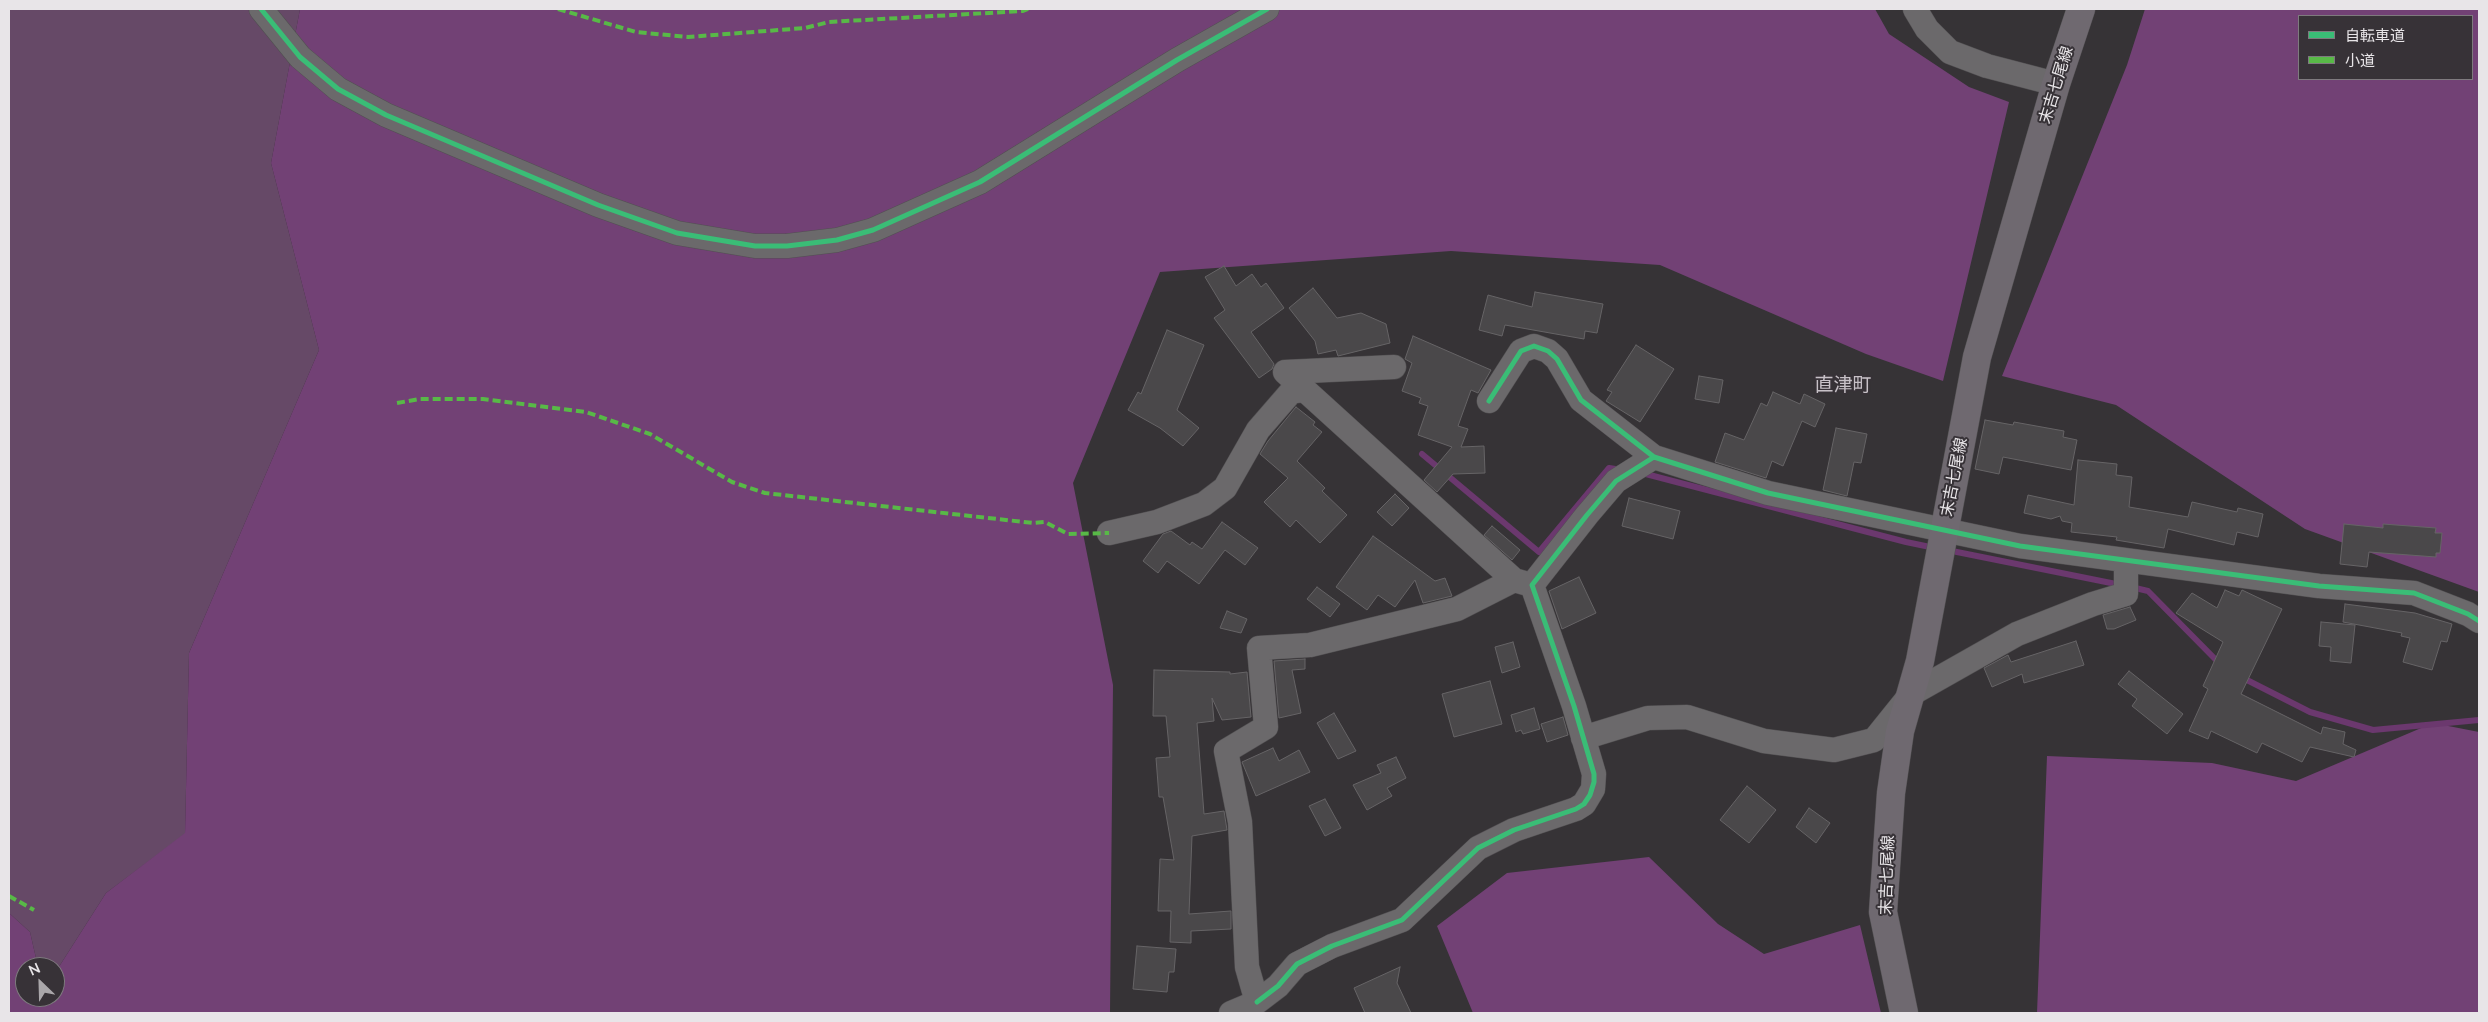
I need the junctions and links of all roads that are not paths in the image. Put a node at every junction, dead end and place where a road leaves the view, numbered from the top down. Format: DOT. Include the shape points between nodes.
graph roads {
  1 [pos="261,9"];
  2 [pos="1267,9"];
  3 [pos="1915,9"];
  4 [pos="2080,9"];
  5 [pos="2056,84"];
  6 [pos="1394,367"];
  7 [pos="1304,390"];
  8 [pos="1489,401"];
  9 [pos="1654,457"];
  10 [pos="1944,528"];
  11 [pos="1110,533"];
  12 [pos="2126,560"];
  13 [pos="1523,583"];
  14 [pos="2479,622"];
  15 [pos="1911,694"];
  16 [pos="1583,738"];
  17 [pos="1257,1002"];
  18 [pos="1231,1013"];
  19 [pos="1904,1013"];
  1 -- 2 [label="street" via="300,58 338,88 386,115 598,205 678,232 755,246 837,240 873,230 980,182 1177,60"];
  3 -- 5 [label="street" via="1927,29 1950,52 1987,66"];
  4 -- 5 [label="main road, 末吉七尾線"];
  5 -- 10 [label="main road, 末吉七尾線" via="1977,357"];
  6 -- 7 [label="street" via="1285,372"];
  7 -- 11 [label="street" via="1291,392 1258,430 1225,488 1204,504 1157,522"];
  7 -- 13 [label="street"];
  8 -- 9 [label="street" via="1521,351 1534,346 1548,351 1557,360 1581,400"];
  9 -- 10 [label="street" via="1768,493"];
  9 -- 13 [label="street" via="1616,481"];
  10 -- 12 [label="street" via="2020,546"];
  10 -- 15 [label="main road, 末吉七尾線"];
  12 -- 14 [label="street" via="2319,586 2414,593 2468,614"];
  12 -- 15 [label="street" via="2126,594 2017,634"];
  13 -- 16 [label="street"];
  13 -- 17 [label="street" via="1457,609 1310,645 1259,648 1266,727 1226,751 1240,822 1247,967"];
  15 -- 16 [label="street" via="1874,740 1834,750 1764,741 1687,716 1648,718"];
  15 -- 19 [label="main road, 末吉七尾線" via="1900,731 1891,793 1883,912"];
  16 -- 17 [label="street" via="1594,782 1584,804 1514,830 1478,848 1402,920 1332,946 1297,964 1278,986"];
  17 -- 18 [label="street"];
}
